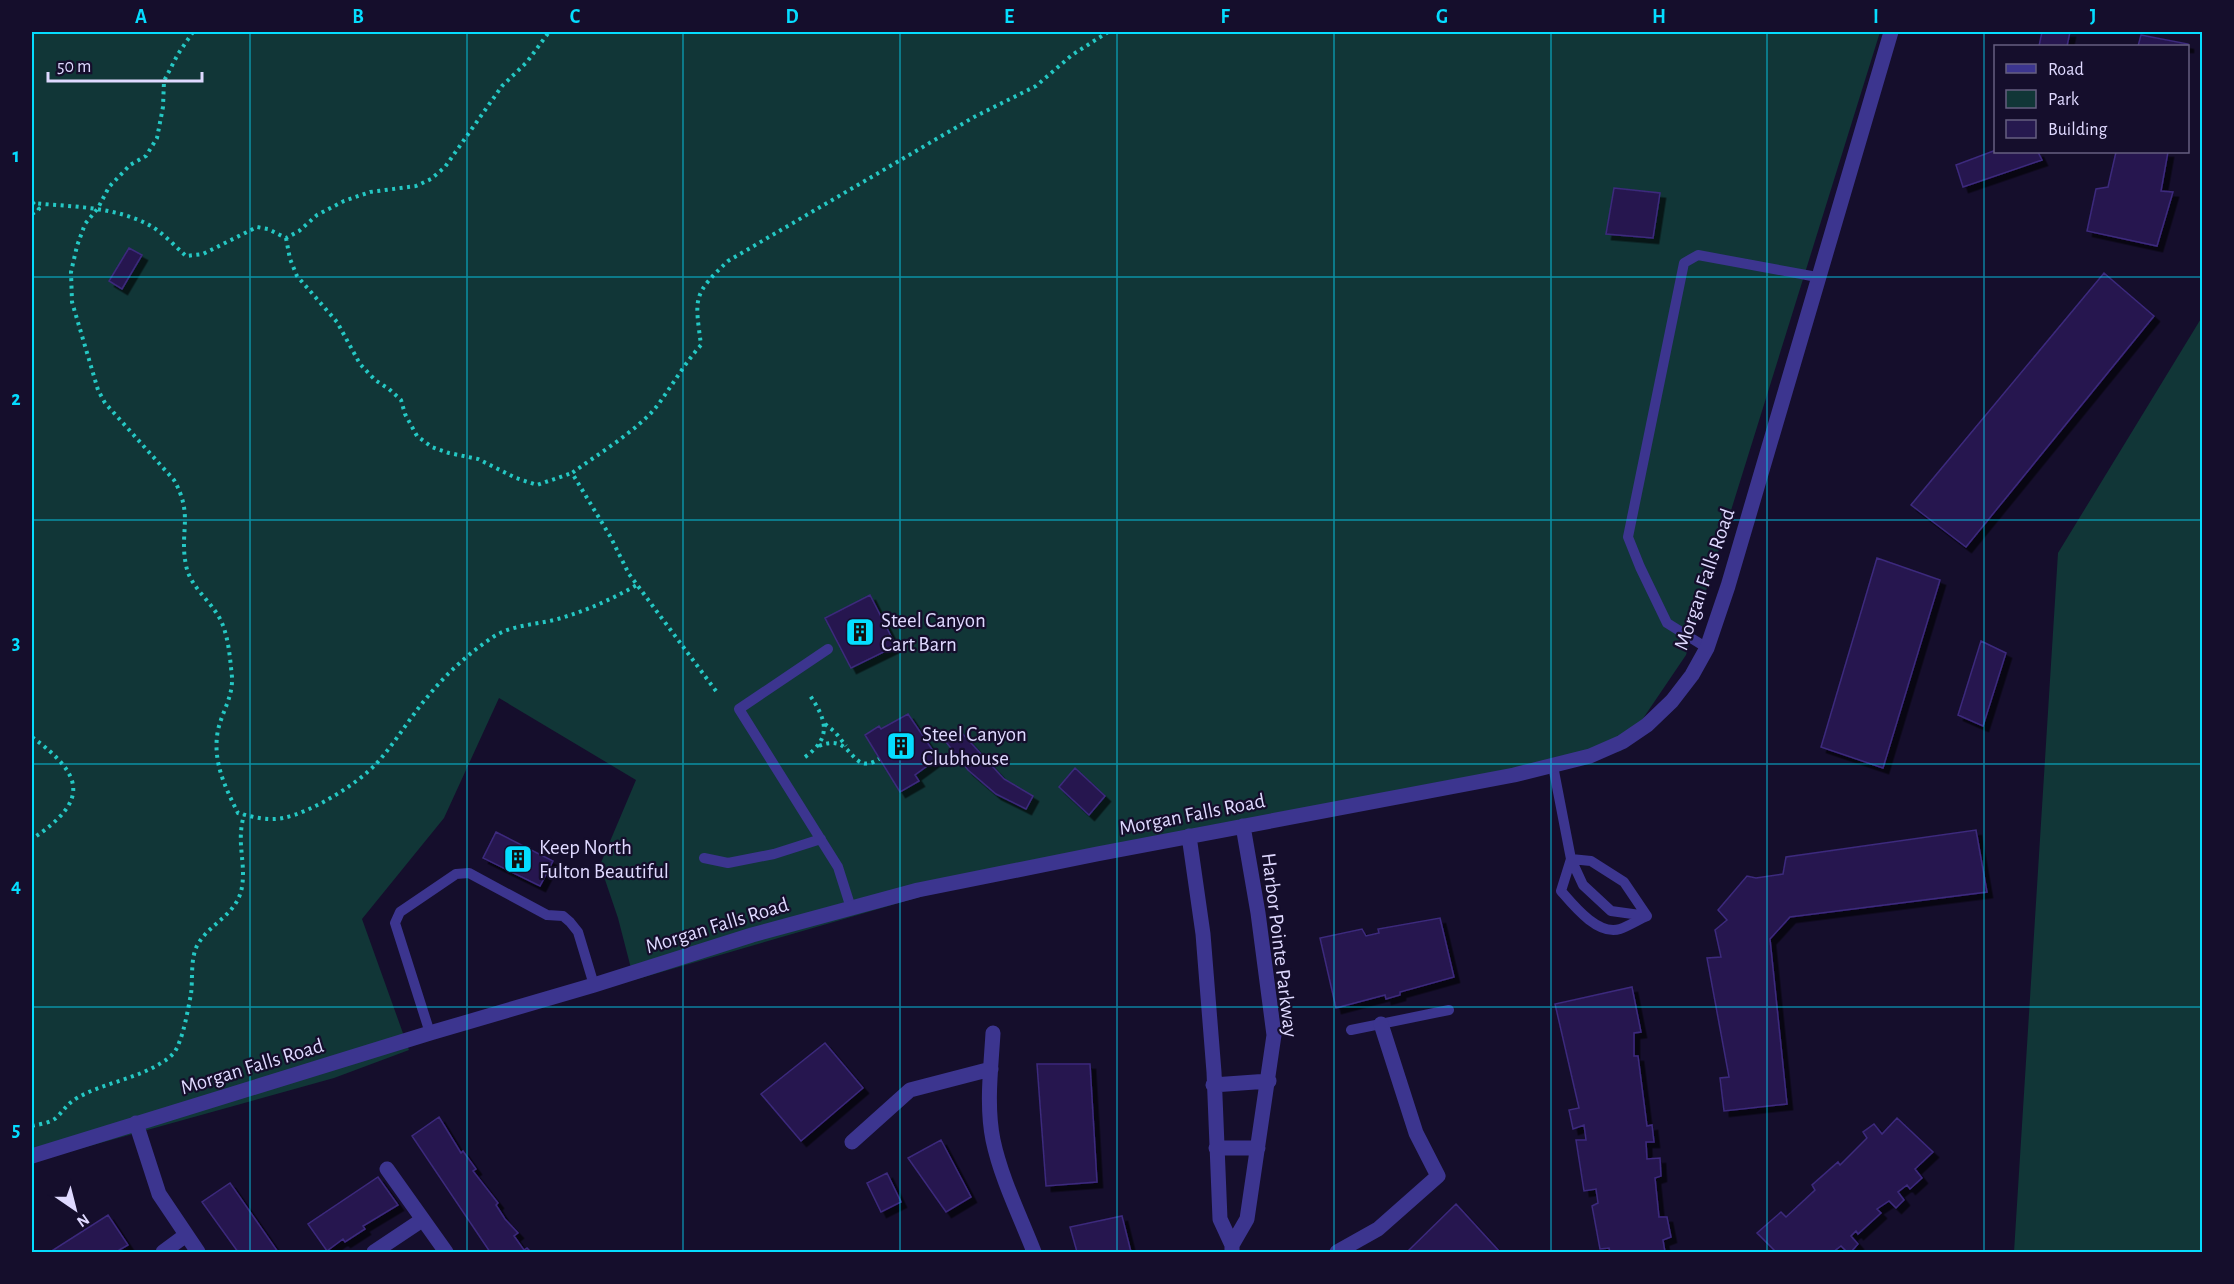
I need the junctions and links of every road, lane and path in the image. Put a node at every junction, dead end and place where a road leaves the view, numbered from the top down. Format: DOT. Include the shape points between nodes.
graph roads {
  1 [pos="193,32"];
  2 [pos="549,32"];
  3 [pos="1108,32"];
  4 [pos="1891,32"];
  5 [pos="32,202"];
  6 [pos="98,208"];
  7 [pos="32,214"];
  8 [pos="286,238"];
  9 [pos="1817,277"];
  10 [pos="573,473"];
  11 [pos="637,585"];
  12 [pos="1707,648"];
  13 [pos="828,649"];
  14 [pos="716,691"];
  15 [pos="809,694"];
  16 [pos="825,724"];
  17 [pos="32,737"];
  18 [pos="818,746"];
  19 [pos="846,747"];
  20 [pos="805,757"];
  21 [pos="879,759"];
  22 [pos="1553,766"];
  23 [pos="244,815"];
  24 [pos="1243,826"];
  25 [pos="1189,836"];
  26 [pos="32,839"];
  27 [pos="820,839"];
  28 [pos="704,858"];
  29 [pos="1571,859"];
  30 [pos="851,908"];
  31 [pos="1647,916"];
  32 [pos="594,986"];
  33 [pos="1449,1010"];
  34 [pos="1381,1024"];
  35 [pos="1351,1030"];
  36 [pos="430,1033"];
  37 [pos="993,1034"];
  38 [pos="991,1069"];
  39 [pos="1269,1081"];
  40 [pos="1213,1085"];
  41 [pos="136,1123"];
  42 [pos="32,1126"];
  43 [pos="852,1143"];
  44 [pos="1216,1148"];
  45 [pos="1258,1148"];
  46 [pos="32,1156"];
  47 [pos="387,1169"];
  48 [pos="422,1220"];
  49 [pos="186,1235"];
  50 [pos="1232,1249"];
  51 [pos="163,1252"];
  52 [pos="198,1252"];
  53 [pos="374,1252"];
  54 [pos="446,1252"];
  55 [pos="1034,1252"];
  56 [pos="1337,1252"];
  1 -- 6 [label="path" via="164,81 157,138 146,156 130,165 109,187"];
  2 -- 8 [label="path" via="431,179 416,186 370,192 344,201 316,215"];
  3 -- 10 [label="path" via="1036,86 974,117 728,261 706,282 697,299 700,345 656,407"];
  4 -- 9 [label="street, Morgan Falls Road"];
  5 -- 6 [label="path"];
  5 -- 7 [label="path" via="39,209"];
  6 -- 8 [label="path" via="152,226 186,255 203,254 257,227"];
  6 -- 23 [label="path" via="85,224 77,246 71,272 72,303 105,403 183,495 186,565 191,579 222,622 230,649 232,681 218,729 216,753 229,795 238,813"];
  8 -- 10 [label="path" via="297,276 337,322 360,364 401,400 417,436 432,447 478,459 537,485"];
  9 -- 12 [label="street, Morgan Falls Road"];
  9 -- 12 [label="lane" via="1698,255 1684,263 1628,537 1667,623"];
  10 -- 11 [label="path"];
  11 -- 14 [label="path"];
  11 -- 23 [label="path" via="585,611 516,627 489,640 429,695 374,766 336,794 281,818"];
  12 -- 22 [label="street, Morgan Falls Road" via="1672,701 1647,725 1590,756"];
  13 -- 27 [label="lane" via="739,709"];
  15 -- 16 [label="path"];
  16 -- 18 [label="path"];
  16 -- 19 [label="path"];
  17 -- 26 [label="path" via="64,764 74,781 72,799 62,814"];
  18 -- 19 [label="path" via="831,743"];
  18 -- 20 [label="path"];
  19 -- 21 [label="path" via="862,765"];
  22 -- 24 [label="street, Morgan Falls Road"];
  22 -- 29 [label="lane"];
  23 -- 42 [label="path" via="239,844 242,889 235,906 196,946 190,994 174,1054 160,1064 77,1098 56,1118"];
  24 -- 25 [label="street, Morgan Falls Road"];
  24 -- 39 [label="street, Harbor Pointe Parkway" via="1274,1035"];
  25 -- 30 [label="street, Morgan Falls Road" via="918,890"];
  25 -- 40 [label="street, Harbor Pointe Parkway" via="1203,934"];
  27 -- 28 [label="lane" via="728,863"];
  27 -- 30 [label="lane" via="838,867"];
  29 -- 31 [label="lane" via="1591,861 1624,882"];
  29 -- 31 [label="lane" via="1582,885 1611,910"];
  29 -- 31 [label="lane" via="1561,891 1582,915 1609,929 1619,929"];
  30 -- 32 [label="street, Morgan Falls Road"];
  32 -- 36 [label="street, Morgan Falls Road"];
  32 -- 36 [label="lane" via="578,932 563,916 547,915 469,873 456,874 400,912 395,923"];
  33 -- 34 [label="lane"];
  34 -- 35 [label="lane"];
  34 -- 56 [label="street" via="1416,1133 1438,1176 1378,1229"];
  36 -- 41 [label="street, Morgan Falls Road"];
  37 -- 38 [label="street"];
  38 -- 43 [label="street" via="910,1090"];
  38 -- 55 [label="street" via="993,1139"];
  39 -- 40 [label="street"];
  39 -- 45 [label="street, Harbor Pointe Parkway"];
  40 -- 44 [label="street, Harbor Pointe Parkway"];
  41 -- 46 [label="street, Morgan Falls Road"];
  41 -- 49 [label="street" via="159,1194"];
  44 -- 45 [label="street"];
  44 -- 50 [label="street, Harbor Pointe Parkway" via="1220,1219"];
  45 -- 50 [label="street, Harbor Pointe Parkway" via="1247,1219"];
  47 -- 48 [label="street"];
  48 -- 53 [label="street"];
  48 -- 54 [label="street"];
  49 -- 51 [label="street"];
  49 -- 52 [label="street"];
}
